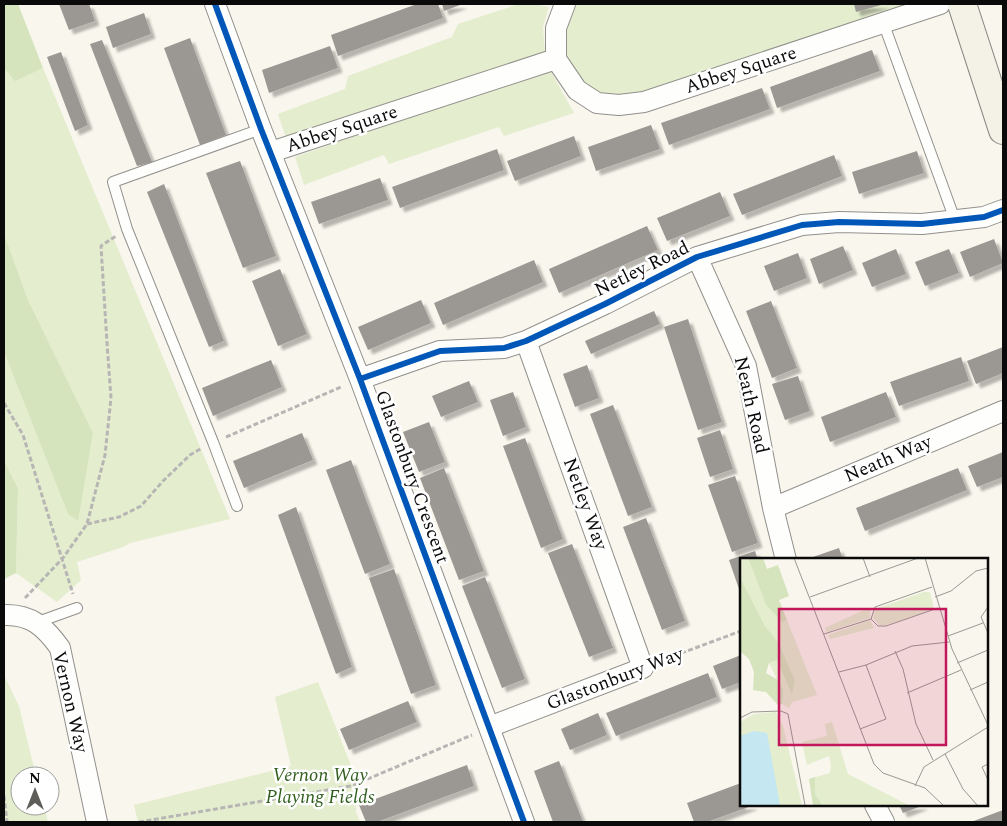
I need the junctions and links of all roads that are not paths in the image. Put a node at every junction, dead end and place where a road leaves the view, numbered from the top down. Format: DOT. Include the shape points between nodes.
graph roads {
  1 [pos="215,4"];
  2 [pos="565,4"];
  3 [pos="940,4"];
  4 [pos="962,4"];
  5 [pos="883,22"];
  6 [pos="556,60"];
  7 [pos="261,129"];
  8 [pos="1003,130"];
  9 [pos="271,152"];
  10 [pos="1003,210"];
  11 [pos="955,220"];
  12 [pos="697,257"];
  13 [pos="526,341"];
  14 [pos="360,379"];
  15 [pos="1003,411"];
  16 [pos="237,506"];
  17 [pos="773,508"];
  18 [pos="786,558"];
  19 [pos="77,608"];
  20 [pos="6,615"];
  21 [pos="38,622"];
  22 [pos="643,668"];
  23 [pos="489,727"];
  24 [pos="876,806"];
  25 [pos="97,822"];
  26 [pos="524,822"];
  27 [pos="884,822"];
  1 -- 7 [label="street, Glastonbury Crescent"];
  2 -- 6 [label="street" via="556,28"];
  3 -- 5 [label="street, Abbey Square"];
  4 -- 8 [label="street"];
  5 -- 6 [label="street, Abbey Square" via="644,102 619,105 597,103 577,90"];
  5 -- 11 [label="lane"];
  6 -- 9 [label="street, Abbey Square"];
  7 -- 9 [label="street, Glastonbury Crescent"];
  7 -- 16 [label="lane" via="113,182 127,229"];
  9 -- 14 [label="street, Glastonbury Crescent"];
  10 -- 11 [label="street, Netley Road" via="984,217"];
  11 -- 12 [label="street, Netley Road" via="922,224 839,222 802,225"];
  12 -- 13 [label="street, Netley Road"];
  12 -- 17 [label="street, Neath Road" via="746,366"];
  13 -- 14 [label="street, Netley Road" via="504,348 440,351"];
  13 -- 22 [label="street, Netley Way"];
  14 -- 23 [label="street, Glastonbury Crescent"];
  15 -- 17 [label="street, Neath Way"];
  17 -- 18 [label="street, Neath Road"];
  19 -- 21 [label="lane"];
  20 -- 21 [label="street"];
  21 -- 25 [label="street, Vernon Way" via="60,648"];
  22 -- 23 [label="street, Glastonbury Way"];
  23 -- 26 [label="street, Glastonbury Crescent"];
  24 -- 27 [label="street"];
}
